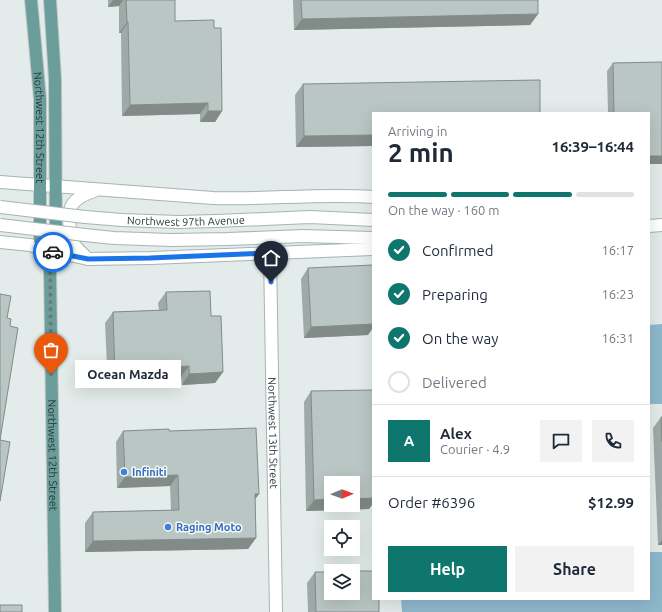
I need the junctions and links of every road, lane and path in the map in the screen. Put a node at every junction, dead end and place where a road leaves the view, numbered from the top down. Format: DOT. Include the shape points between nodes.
graph roads {
  1 [pos="31,0"];
  2 [pos="50,0"];
  3 [pos="0,182"];
  4 [pos="40,185"];
  5 [pos="56,186"];
  6 [pos="99,190"];
  7 [pos="372,197"];
  8 [pos="0,207"];
  9 [pos="372,220"];
  10 [pos="0,225"];
  11 [pos="662,225"];
  12 [pos="650,226"];
  13 [pos="372,238"];
  14 [pos="0,242"];
  15 [pos="372,249"];
  16 [pos="50,251"];
  17 [pos="270,253"];
  18 [pos="88,259"];
  19 [pos="55,612"];
  20 [pos="276,612"];
  1 -- 4 [label="main road, Northwest 12th Street" via="40,99"];
  2 -- 5 [label="main road, Northwest 12th Street" via="55,79"];
  3 -- 4 [label="street"];
  4 -- 5 [label="street"];
  4 -- 16 [label="main road, Northwest 12th Street" via="40,240"];
  5 -- 6 [label="street"];
  5 -- 16 [label="main road, Northwest 12th Street" via="56,240"];
  6 -- 7 [label="street" via="222,199 335,195"];
  6 -- 18 [label="street" via="84,195 70,207 69,224 72,240"];
  8 -- 9 [label="street, Northwest 97th Avenue, bridge" via="85,217 178,222 310,217"];
  10 -- 13 [label="street, Northwest 97th Avenue, bridge" via="85,235 171,240 303,236"];
  11 -- 12 [label="street"];
  14 -- 16 [label="street" via="30,245"];
  15 -- 17 [label="street"];
  16 -- 18 [label="street"];
  16 -- 19 [label="main road, Northwest 12th Street"];
  17 -- 18 [label="street"];
  17 -- 20 [label="street, Northwest 13th Street"];
}
